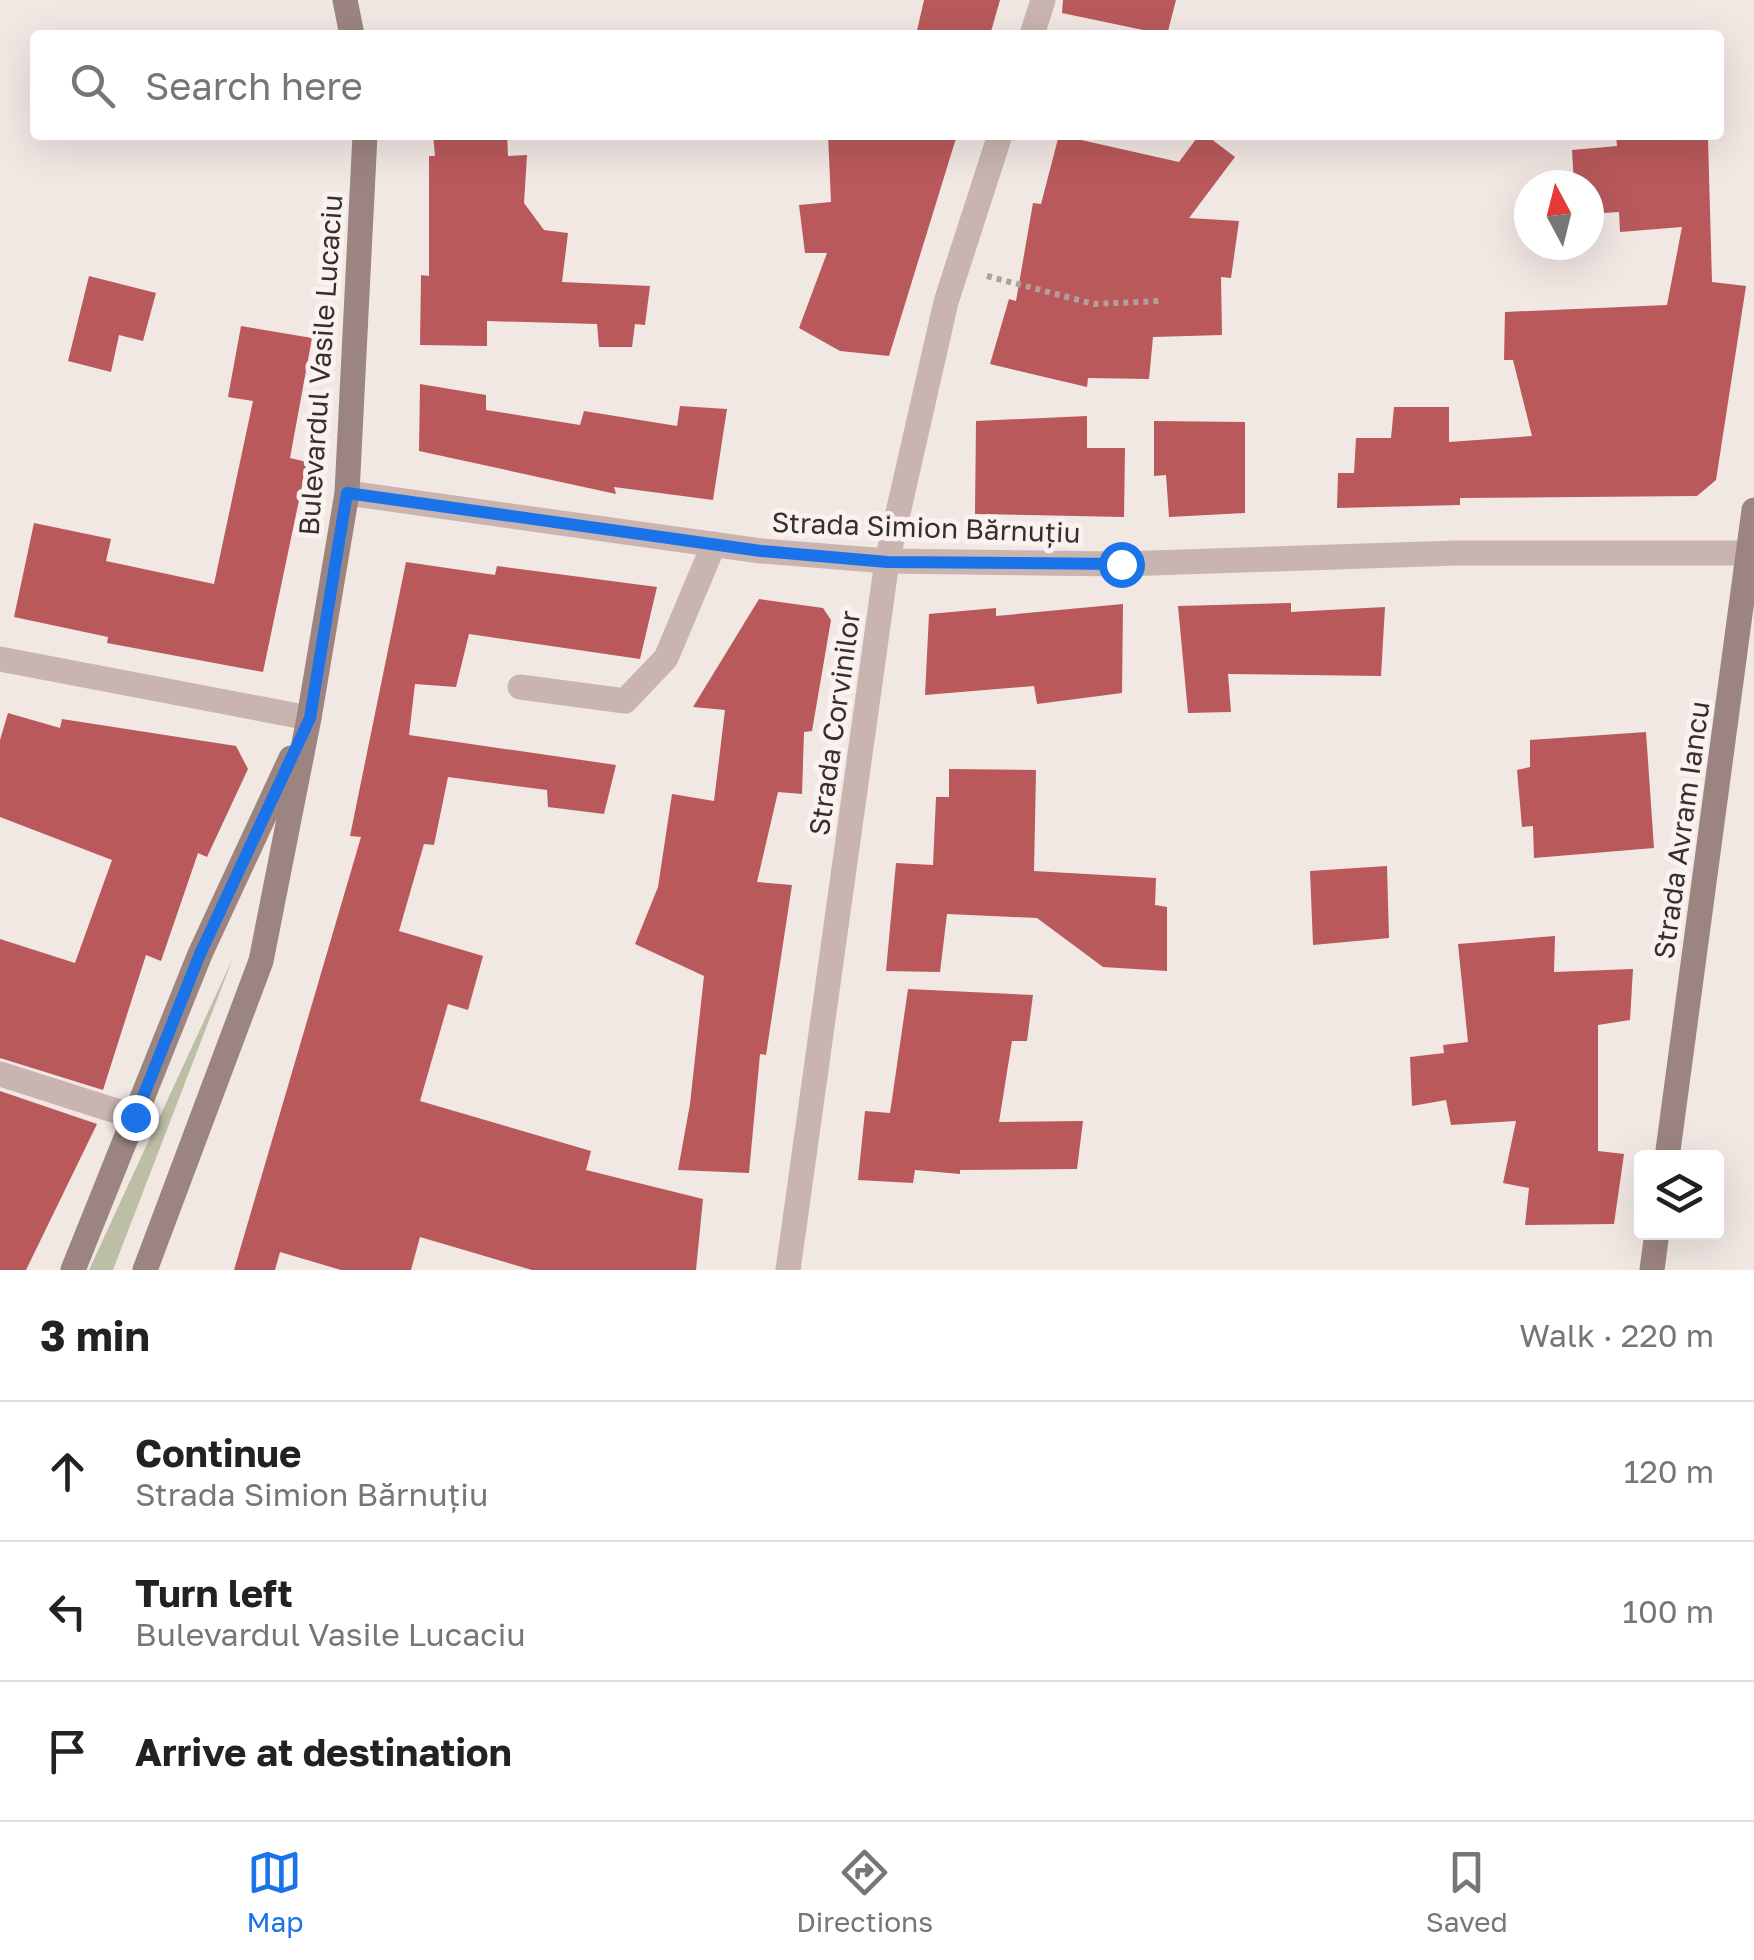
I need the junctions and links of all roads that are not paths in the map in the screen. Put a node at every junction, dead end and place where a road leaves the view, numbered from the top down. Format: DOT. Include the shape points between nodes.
graph roads {
  1 [pos="344,0"];
  2 [pos="1043,0"];
  3 [pos="351,30"];
  4 [pos="1034,30"];
  5 [pos="365,140"];
  6 [pos="998,140"];
  7 [pos="347,493"];
  8 [pos="1754,510"];
  9 [pos="714,544"];
  10 [pos="1748,554"];
  11 [pos="887,562"];
  12 [pos="0,659"];
  13 [pos="520,686"];
  14 [pos="310,718"];
  15 [pos="0,1074"];
  16 [pos="135,1117"];
  17 [pos="1668,1150"];
  18 [pos="1656,1240"];
  19 [pos="73,1270"];
  20 [pos="145,1270"];
  21 [pos="788,1270"];
  22 [pos="1652,1270"];
  1 -- 3 [label="main road"];
  2 -- 4 [label="street"];
  5 -- 7 [label="main road, Bulevardul Vasile Lucaciu"];
  6 -- 11 [label="street, Strada Corvinilor" via="957,268"];
  7 -- 9 [label="street, Strada Simion Bărnuțiu"];
  7 -- 14 [label="main road, Bulevardul Vasile Lucaciu"];
  8 -- 10 [label="main road, Strada Avram Iancu"];
  9 -- 11 [label="street, Strada Simion Bărnuțiu"];
  9 -- 13 [label="street" via="666,658 624,701"];
  10 -- 11 [label="street, Strada Simion Bărnuțiu"];
  10 -- 17 [label="main road, Strada Avram Iancu"];
  11 -- 21 [label="street, Strada Corvinilor"];
  12 -- 14 [label="street"];
  14 -- 16 [label="main road, Bulevardul Vasile Lucaciu" via="200,954"];
  14 -- 20 [label="main road, Bulevardul Vasile Lucaciu" via="260,961"];
  15 -- 16 [label="street"];
  16 -- 19 [label="main road, Bulevardul Vasile Lucaciu"];
  18 -- 22 [label="main road"];
}
